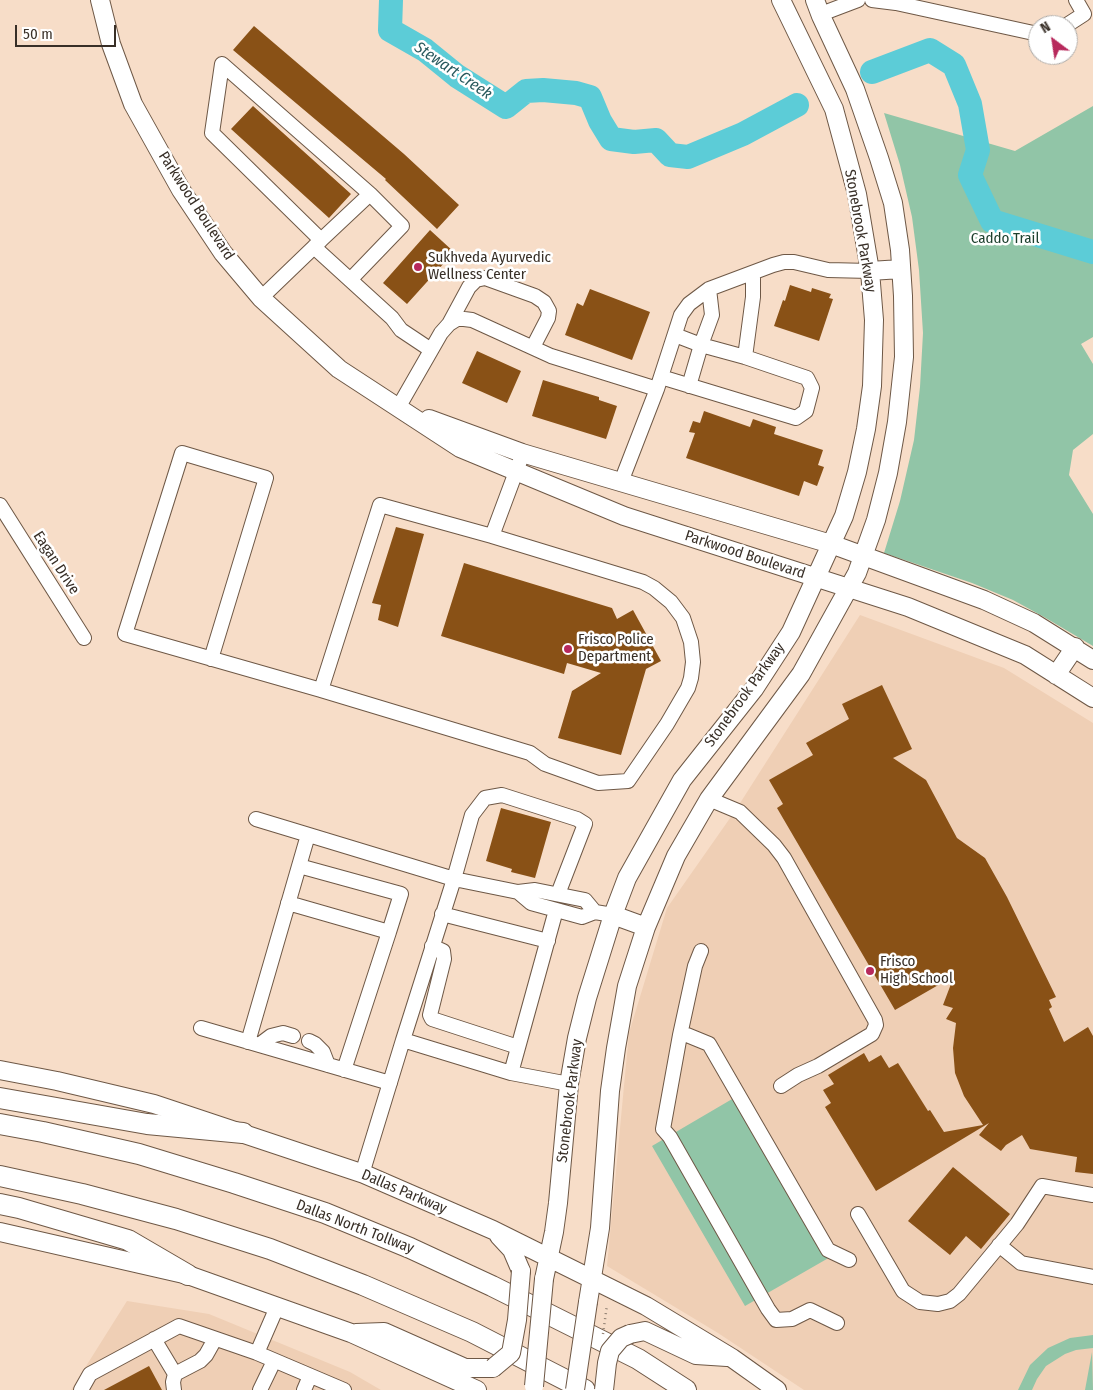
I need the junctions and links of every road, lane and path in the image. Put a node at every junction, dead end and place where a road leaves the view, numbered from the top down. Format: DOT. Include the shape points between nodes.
graph roads {
  1 [pos="100,0"];
  2 [pos="781,0"];
  3 [pos="858,0"];
  4 [pos="872,0"];
  5 [pos="1076,0"];
  6 [pos="896,1"];
  7 [pos="818,7"];
  8 [pos="1088,12"];
  9 [pos="1028,32"];
  10 [pos="370,194"];
  11 [pos="317,244"];
  12 [pos="901,269"];
  13 [pos="870,271"];
  14 [pos="753,272"];
  15 [pos="350,280"];
  16 [pos="709,289"];
  17 [pos="261,298"];
  18 [pos="449,324"];
  19 [pos="675,335"];
  20 [pos="700,345"];
  21 [pos="533,347"];
  22 [pos="431,350"];
  23 [pos="746,357"];
  24 [pos="659,383"];
  25 [pos="689,386"];
  26 [pos="398,408"];
  27 [pos="522,453"];
  28 [pos="516,472"];
  29 [pos="620,482"];
  30 [pos="0,506"];
  31 [pos="492,536"];
  32 [pos="831,544"];
  33 [pos="863,556"];
  34 [pos="816,578"];
  35 [pos="848,588"];
  36 [pos="84,638"];
  37 [pos="1075,647"];
  38 [pos="211,658"];
  39 [pos="1093,660"];
  40 [pos="1056,675"];
  41 [pos="321,690"];
  42 [pos="1093,698"];
  43 [pos="709,799"];
  44 [pos="256,819"];
  45 [pos="308,835"];
  46 [pos="299,866"];
  47 [pos="454,879"];
  48 [pos="518,892"];
  49 [pos="558,894"];
  50 [pos="288,903"];
  51 [pos="556,910"];
  52 [pos="595,912"];
  53 [pos="442,914"];
  54 [pos="613,915"];
  55 [pos="646,927"];
  56 [pos="389,932"];
  57 [pos="548,941"];
  58 [pos="432,946"];
  59 [pos="701,951"];
  60 [pos="201,1028"];
  61 [pos="680,1035"];
  62 [pos="292,1036"];
  63 [pos="403,1040"];
  64 [pos="309,1042"];
  65 [pos="254,1044"];
  66 [pos="518,1047"];
  67 [pos="328,1065"];
  68 [pos="0,1070"];
  69 [pos="344,1070"];
  70 [pos="511,1073"];
  71 [pos="390,1084"];
  72 [pos="569,1084"];
  73 [pos="781,1086"];
  74 [pos="0,1098"];
  75 [pos="0,1124"];
  76 [pos="243,1133"];
  77 [pos="362,1174"];
  78 [pos="0,1176"];
  79 [pos="1093,1195"];
  80 [pos="0,1204"];
  81 [pos="858,1214"];
  82 [pos="494,1230"];
  83 [pos="0,1232"];
  84 [pos="999,1245"];
  85 [pos="548,1257"];
  86 [pos="849,1260"];
  87 [pos="188,1275"];
  88 [pos="1093,1277"];
  89 [pos="591,1279"];
  90 [pos="276,1306"];
  91 [pos="837,1323"];
  92 [pos="351,1333"];
  93 [pos="154,1339"];
  94 [pos="215,1339"];
  95 [pos="257,1353"];
  96 [pos="732,1358"];
  97 [pos="274,1360"];
  98 [pos="175,1374"];
  99 [pos="310,1376"];
  100 [pos="469,1388"];
  101 [pos="534,1388"];
  102 [pos="81,1390"];
  103 [pos="174,1390"];
  104 [pos="260,1390"];
  105 [pos="304,1390"];
  106 [pos="344,1390"];
  107 [pos="575,1390"];
  108 [pos="585,1390"];
  109 [pos="604,1390"];
  110 [pos="686,1390"];
  111 [pos="778,1390"];
  1 -- 17 [label="main road, Parkwood Boulevard" via="111,44 133,104 181,190 223,253"];
  2 -- 13 [label="main road, Stonebrook Parkway" via="834,108 857,194"];
  3 -- 7 [label="street"];
  4 -- 6 [label="street"];
  5 -- 8 [label="street"];
  6 -- 9 [label="street"];
  7 -- 12 [label="main road" via="855,89 879,158 893,204"];
  10 -- 11 [label="street"];
  10 -- 11 [label="street" via="222,64 212,133"];
  10 -- 15 [label="street" via="402,226"];
  11 -- 15 [label="street"];
  11 -- 17 [label="street"];
  12 -- 13 [label="main road"];
  12 -- 33 [label="main road" via="904,357 897,422 888,473"];
  13 -- 14 [label="street" via="828,270 784,262"];
  13 -- 32 [label="main road, Stonebrook Parkway" via="874,320 872,386 866,429 844,516"];
  14 -- 16 [label="street"];
  14 -- 23 [label="street"];
  15 -- 22 [label="street" via="401,330"];
  16 -- 19 [label="street" via="689,304 681,315"];
  16 -- 20 [label="street" via="712,315"];
  17 -- 26 [label="main road, Parkwood Boulevard" via="339,369"];
  18 -- 21 [label="street" via="457,319 472,320"];
  18 -- 21 [label="street" via="469,287 476,280 485,278 544,302 549,311 548,318"];
  18 -- 22 [label="street"];
  19 -- 20 [label="street"];
  19 -- 24 [label="street"];
  20 -- 23 [label="street"];
  20 -- 25 [label="street"];
  21 -- 24 [label="street" via="551,356"];
  22 -- 26 [label="street"];
  23 -- 25 [label="street" via="806,378 812,388 806,410 796,418"];
  24 -- 25 [label="street"];
  24 -- 29 [label="street"];
  26 -- 27 [label="main road, Parkwood Boulevard"];
  26 -- 28 [label="main road, Parkwood Boulevard" via="460,448"];
  27 -- 28 [label="street"];
  27 -- 29 [label="main road, Parkwood Boulevard"];
  28 -- 31 [label="street"];
  28 -- 34 [label="main road, Parkwood Boulevard" via="624,516"];
  29 -- 32 [label="main road, Parkwood Boulevard"];
  30 -- 36 [label="street, Eagan Drive"];
  31 -- 41 [label="street" via="380,505"];
  31 -- 41 [label="street" via="643,582 666,598 682,618 693,652 688,688 628,780 598,783 545,764 530,753"];
  32 -- 33 [label="main road, Parkwood Boulevard"];
  32 -- 34 [label="main road, Stonebrook Parkway"];
  33 -- 35 [label="main road"];
  33 -- 37 [label="main road, Parkwood Boulevard" via="984,600 1034,623"];
  34 -- 35 [label="main road, Parkwood Boulevard"];
  34 -- 54 [label="main road, Stonebrook Parkway" via="775,658 682,780 628,878"];
  35 -- 40 [label="main road, Parkwood Boulevard" via="908,606 963,629 1024,655"];
  35 -- 43 [label="main road" via="801,674"];
  37 -- 39 [label="main road, Parkwood Boulevard"];
  37 -- 40 [label="main road"];
  38 -- 38 [label="street" via="125,634 182,453 266,478"];
  38 -- 41 [label="street"];
  40 -- 42 [label="main road, Parkwood Boulevard"];
  43 -- 55 [label="main road" via="676,856"];
  43 -- 73 [label="street" via="740,812 784,858 875,1020 872,1034"];
  44 -- 45 [label="street"];
  45 -- 46 [label="street"];
  45 -- 47 [label="street"];
  46 -- 50 [label="street"];
  46 -- 56 [label="street" via="401,894"];
  47 -- 48 [label="street"];
  47 -- 49 [label="street" via="472,815 485,798 502,796 585,824"];
  47 -- 53 [label="street"];
  48 -- 49 [label="street" via="535,890"];
  48 -- 51 [label="street" via="531,902"];
  49 -- 52 [label="street" via="585,900"];
  50 -- 56 [label="street"];
  50 -- 65 [label="street"];
  51 -- 52 [label="street" via="582,917"];
  51 -- 57 [label="street"];
  52 -- 54 [label="street"];
  53 -- 57 [label="street"];
  53 -- 58 [label="street"];
  54 -- 55 [label="main road"];
  54 -- 72 [label="main road, Stonebrook Parkway" via="587,998"];
  55 -- 89 [label="main road" via="626,986 616,1048 600,1228"];
  56 -- 69 [label="street"];
  57 -- 66 [label="street"];
  58 -- 63 [label="street"];
  58 -- 66 [label="street" via="443,951 444,959 430,1015 432,1018"];
  59 -- 61 [label="street"];
  60 -- 65 [label="street"];
  61 -- 86 [label="street" via="709,1044 828,1250"];
  61 -- 91 [label="street" via="663,1129 776,1320 792,1319 810,1310"];
  62 -- 65 [label="street" via="283,1033"];
  63 -- 70 [label="street"];
  63 -- 71 [label="street"];
  64 -- 67 [label="street" via="323,1052"];
  65 -- 67 [label="street"];
  66 -- 70 [label="street"];
  67 -- 69 [label="street"];
  68 -- 76 [label="main road, Dallas Parkway" via="154,1104"];
  69 -- 71 [label="street"];
  70 -- 72 [label="street"];
  71 -- 77 [label="street"];
  72 -- 85 [label="main road, Stonebrook Parkway" via="558,1203"];
  74 -- 76 [label="highway" via="147,1124"];
  75 -- 110 [label="highway, Dallas North Tollway" via="139,1154 325,1213 492,1286 638,1359"];
  76 -- 77 [label="main road, Dallas Parkway"];
  77 -- 82 [label="main road, Dallas Parkway"];
  78 -- 108 [label="highway" via="92,1196 270,1249 472,1332"];
  79 -- 84 [label="street" via="1042,1186"];
  80 -- 87 [label="highway" via="128,1240"];
  81 -- 84 [label="street" via="903,1291 925,1304 945,1302 960,1294"];
  82 -- 85 [label="main road, Dallas Parkway"];
  82 -- 92 [label="main road, bridge" via="512,1250 521,1271 518,1320 511,1352 493,1368 465,1368 384,1332"];
  83 -- 87 [label="main road"];
  84 -- 88 [label="street" via="1021,1263"];
  85 -- 89 [label="main road, Dallas Parkway"];
  85 -- 101 [label="main road, Stonebrook Parkway, bridge"];
  87 -- 90 [label="main road"];
  89 -- 96 [label="main road, Dallas Parkway" via="646,1306"];
  89 -- 107 [label="main road, bridge"];
  90 -- 92 [label="main road"];
  90 -- 95 [label="street"];
  92 -- 100 [label="main road"];
  93 -- 94 [label="street" via="179,1326"];
  93 -- 98 [label="street"];
  93 -- 102 [label="street" via="90,1374"];
  94 -- 95 [label="street"];
  94 -- 98 [label="street" via="200,1361"];
  95 -- 97 [label="street"];
  96 -- 109 [label="main road, bridge" via="696,1355 645,1331 630,1334 621,1338 610,1351"];
  96 -- 111 [label="main road, Dallas Parkway"];
  97 -- 99 [label="street"];
  97 -- 104 [label="street"];
  98 -- 103 [label="street"];
  99 -- 105 [label="street"];
  99 -- 106 [label="street"];
}
